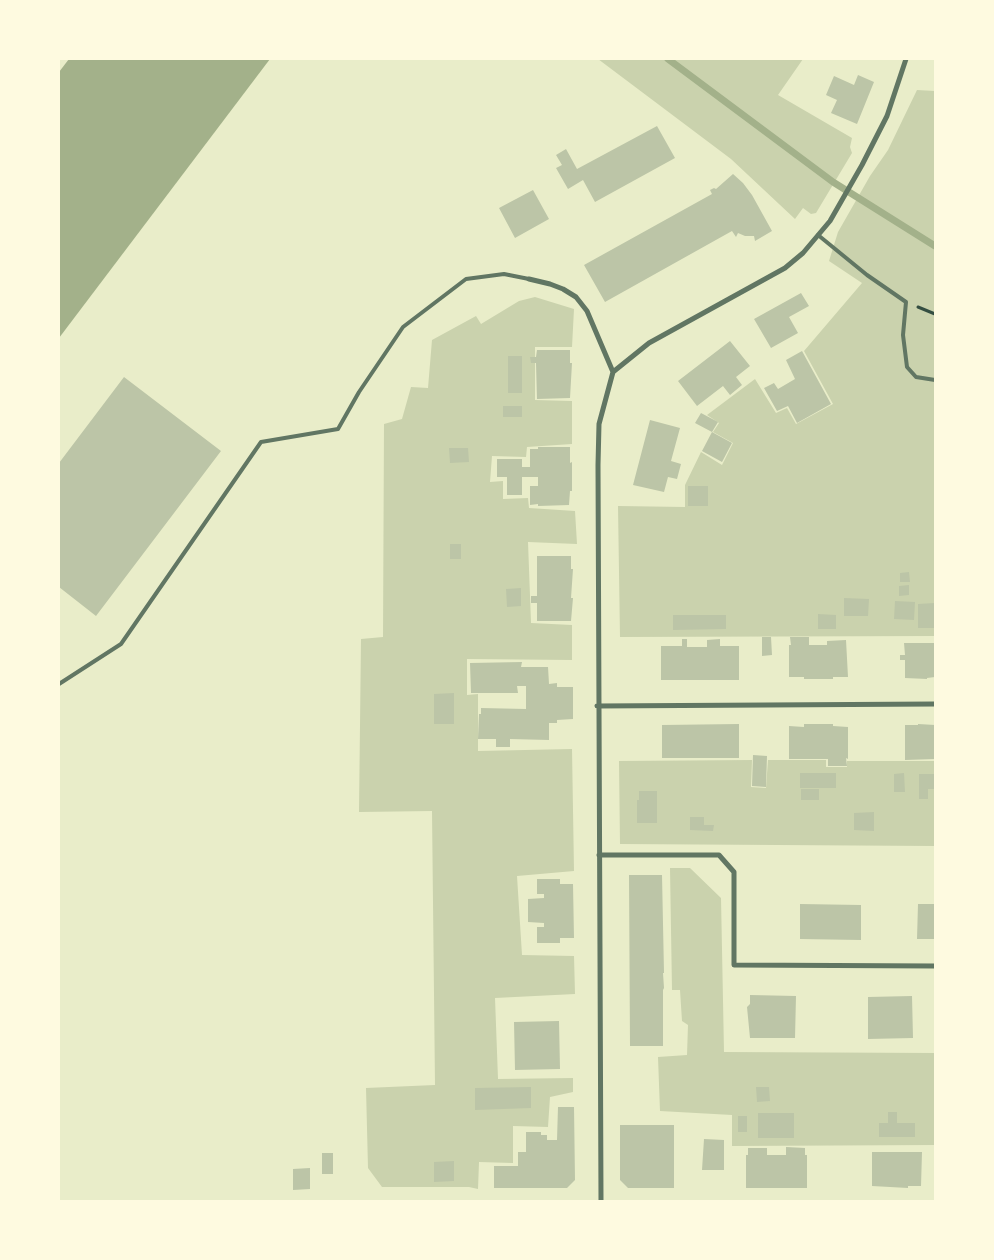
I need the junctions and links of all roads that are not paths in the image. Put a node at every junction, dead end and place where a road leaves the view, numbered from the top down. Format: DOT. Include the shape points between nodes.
graph roads {
  1 [pos="906,59"];
  2 [pos="818,235"];
  3 [pos="529,280"];
  4 [pos="613,372"];
  5 [pos="935,380"];
  6 [pos="59,684"];
  7 [pos="935,704"];
  8 [pos="597,706"];
  9 [pos="599,855"];
  10 [pos="935,966"];
  11 [pos="601,1201"];
  1 -- 2 [label="street" via="887,116 830,221"];
  2 -- 4 [label="street" via="785,268 649,343"];
  2 -- 5 [label="lane" via="906,302 903,336 906,367 916,377"];
  3 -- 4 [label="street" via="550,284 576,297 586,311"];
  3 -- 6 [label="lane" via="504,274 466,279 403,327 338,429 261,442 121,644"];
  4 -- 8 [label="street" via="599,424"];
  7 -- 8 [label="street"];
  8 -- 9 [label="street"];
  9 -- 10 [label="street" via="719,855 734,872 734,965"];
  9 -- 11 [label="street"];
}
